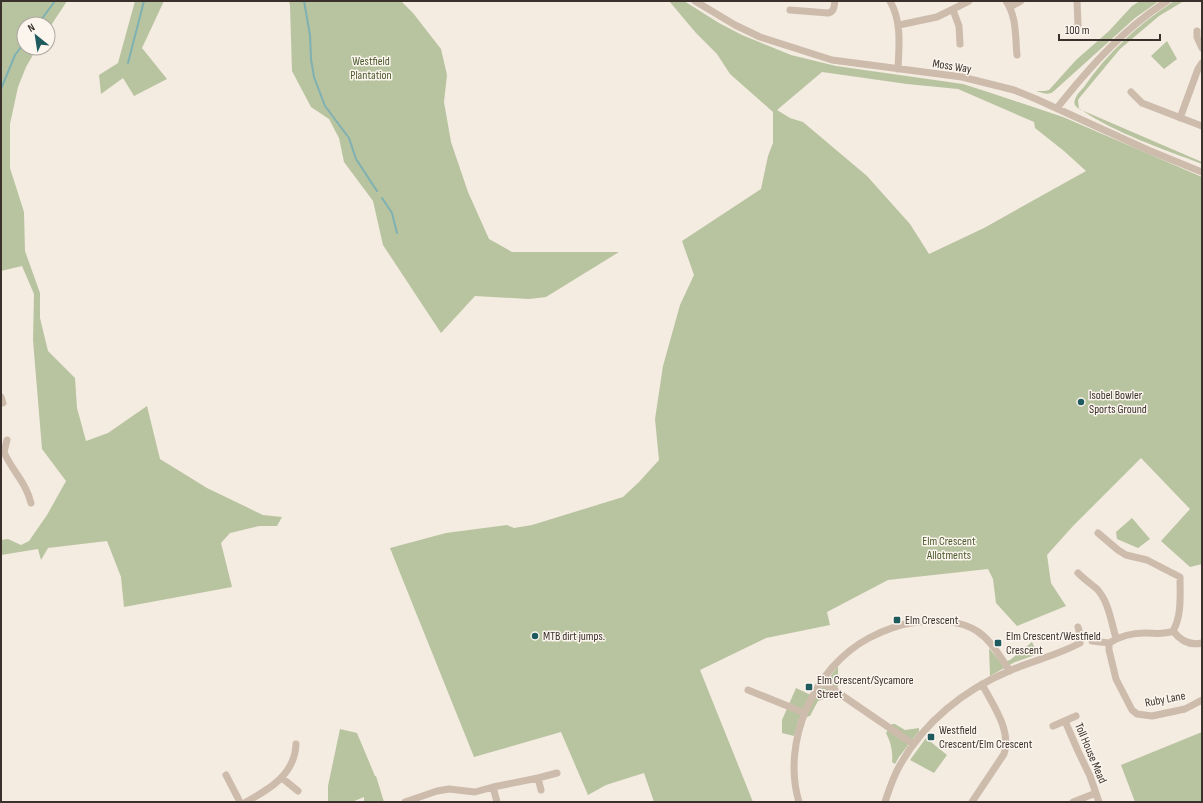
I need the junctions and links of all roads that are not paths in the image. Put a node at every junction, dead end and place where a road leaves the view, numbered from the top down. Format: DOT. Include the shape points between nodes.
graph roads {
  1 [pos="695,1"];
  2 [pos="834,1"];
  3 [pos="890,1"];
  4 [pos="969,1"];
  5 [pos="1021,1"];
  6 [pos="1076,1"];
  7 [pos="1167,1"];
  8 [pos="1008,4"];
  9 [pos="790,10"];
  10 [pos="952,10"];
  11 [pos="899,25"];
  12 [pos="1078,25"];
  13 [pos="1197,31"];
  14 [pos="960,44"];
  15 [pos="1202,48"];
  16 [pos="1017,55"];
  17 [pos="1202,63"];
  18 [pos="898,69"];
  19 [pos="1131,92"];
  20 [pos="1056,108"];
  21 [pos="1180,118"];
  22 [pos="1202,126"];
  23 [pos="1202,172"];
  24 [pos="7,440"];
  25 [pos="2,452"];
  26 [pos="31,503"];
  27 [pos="1098,534"];
  28 [pos="1078,573"];
  29 [pos="1078,627"];
  30 [pos="1173,631"];
  31 [pos="1116,638"];
  32 [pos="1087,641"];
  33 [pos="1109,643"];
  34 [pos="1202,643"];
  35 [pos="1010,671"];
  36 [pos="821,681"];
  37 [pos="982,684"];
  38 [pos="748,690"];
  39 [pos="1202,700"];
  40 [pos="804,713"];
  41 [pos="1076,716"];
  42 [pos="1065,721"];
  43 [pos="1053,726"];
  44 [pos="296,744"];
  45 [pos="913,744"];
  46 [pos="557,773"];
  47 [pos="226,775"];
  48 [pos="282,778"];
  49 [pos="538,778"];
  50 [pos="493,788"];
  51 [pos="541,790"];
  52 [pos="298,791"];
  53 [pos="1096,793"];
  54 [pos="240,802"];
  55 [pos="246,802"];
  56 [pos="405,802"];
  57 [pos="497,802"];
  58 [pos="799,802"];
  59 [pos="885,802"];
  60 [pos="972,802"];
  61 [pos="1073,802"];
  62 [pos="1099,802"];
  1 -- 18 [label="street, Moss Way" via="735,25 790,48 832,60"];
  2 -- 9 [label="street" via="834,9 828,13"];
  3 -- 11 [label="street"];
  4 -- 10 [label="street"];
  5 -- 8 [label="street"];
  6 -- 12 [label="street"];
  7 -- 20 [label="street" via="1128,31 1102,56"];
  8 -- 16 [label="street" via="1014,20"];
  10 -- 11 [label="street" via="937,17"];
  10 -- 14 [label="street" via="958,26"];
  11 -- 18 [label="street"];
  13 -- 15 [label="street"];
  17 -- 21 [label="street"];
  18 -- 20 [label="street, Moss Way" via="994,84"];
  19 -- 21 [label="street" via="1142,103"];
  20 -- 23 [label="street, Moss Way"];
  21 -- 22 [label="street"];
  24 -- 25 [label="street"];
  25 -- 26 [label="street" via="21,479"];
  27 -- 30 [label="street" via="1126,555 1147,560 1180,577 1177,622"];
  28 -- 31 [label="street" via="1098,590 1103,598"];
  29 -- 32 [label="street" via="1081,638"];
  30 -- 31 [label="street" via="1166,634 1144,633"];
  30 -- 34 [label="street" via="1184,641"];
  31 -- 33 [label="street"];
  32 -- 33 [label="street"];
  32 -- 35 [label="street"];
  33 -- 39 [label="street, Ruby Lane" via="1116,679 1132,710 1138,714 1152,716 1184,709"];
  35 -- 36 [label="street" via="992,644 978,632 958,624 926,621 901,625 868,638 844,656"];
  35 -- 37 [label="street"];
  36 -- 40 [label="street"];
  36 -- 45 [label="street"];
  37 -- 45 [label="street" via="943,712"];
  37 -- 60 [label="street" via="1007,741 1004,754"];
  38 -- 40 [label="street"];
  40 -- 58 [label="street" via="795,749 794,765"];
  41 -- 42 [label="street, Toll House Mead"];
  42 -- 43 [label="street, Toll House Mead"];
  42 -- 53 [label="street, Toll House Mead"];
  44 -- 48 [label="street" via="294,757"];
  45 -- 59 [label="street" via="899,766"];
  46 -- 49 [label="street"];
  47 -- 54 [label="street"];
  48 -- 52 [label="street"];
  48 -- 55 [label="street"];
  49 -- 50 [label="street"];
  49 -- 51 [label="street"];
  50 -- 56 [label="street" via="475,792 449,789"];
  50 -- 57 [label="street"];
  53 -- 61 [label="street, Toll House Mead"];
  53 -- 62 [label="street, Toll House Mead"];
}
